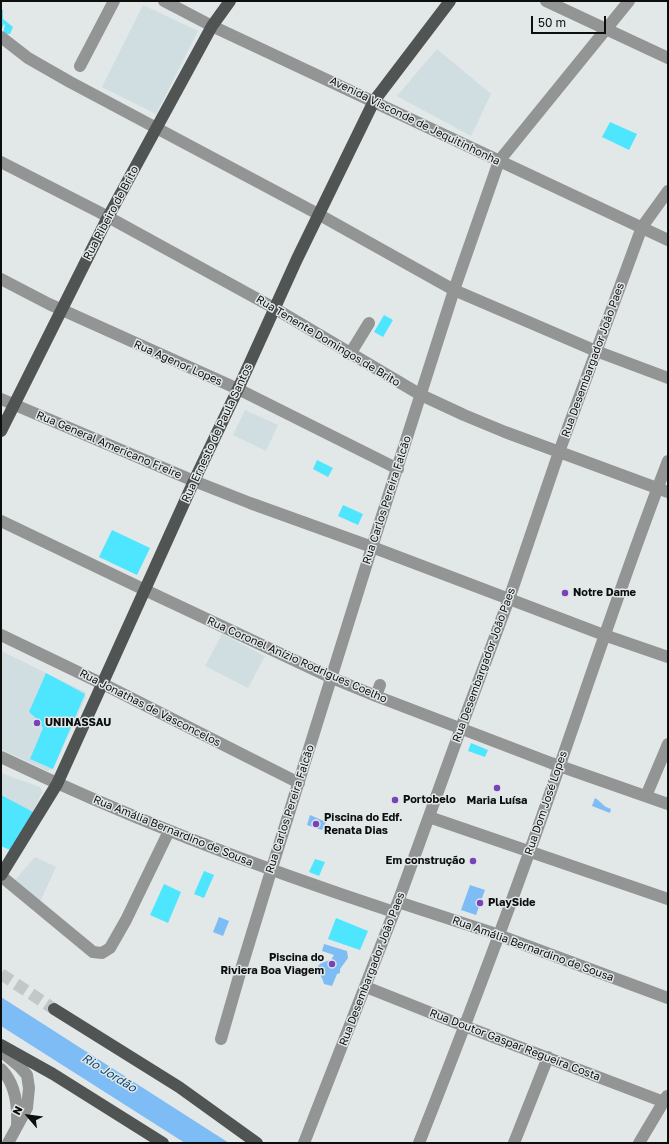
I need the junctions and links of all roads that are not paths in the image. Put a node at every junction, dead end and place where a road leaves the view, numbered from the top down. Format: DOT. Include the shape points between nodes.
graph roads {
  1 [pos="114,1"];
  2 [pos="164,1"];
  3 [pos="230,1"];
  4 [pos="450,1"];
  5 [pos="546,1"];
  6 [pos="629,1"];
  7 [pos="212,26"];
  8 [pos="607,29"];
  9 [pos="1,37"];
  10 [pos="668,58"];
  11 [pos="80,66"];
  12 [pos="374,101"];
  13 [pos="156,127"];
  14 [pos="498,161"];
  15 [pos="1,162"];
  16 [pos="668,191"];
  17 [pos="318,214"];
  18 [pos="108,217"];
  19 [pos="642,227"];
  20 [pos="668,240"];
  21 [pos="1,280"];
  22 [pos="454,290"];
  23 [pos="274,308"];
  24 [pos="61,310"];
  25 [pos="369,323"];
  26 [pos="596,351"];
  27 [pos="350,354"];
  28 [pos="668,378"];
  29 [pos="238,389"];
  30 [pos="421,395"];
  31 [pos="1,399"];
  32 [pos="14,405"];
  33 [pos="1,431"];
  34 [pos="559,452"];
  35 [pos="668,461"];
  36 [pos="398,469"];
  37 [pos="194,481"];
  38 [pos="663,490"];
  39 [pos="1,520"];
  40 [pos="372,547"];
  41 [pos="145,590"];
  42 [pos="509,599"];
  43 [pos="1,635"];
  44 [pos="604,635"];
  45 [pos="668,657"];
  46 [pos="332,678"];
  47 [pos="102,684"];
  48 [pos="461,728"];
  49 [pos="668,744"];
  50 [pos="1,757"];
  51 [pos="559,765"];
  52 [pos="299,783"];
  53 [pos="58,784"];
  54 [pos="646,796"];
  55 [pos="668,804"];
  56 [pos="429,817"];
  57 [pos="169,831"];
  58 [pos="529,852"];
  59 [pos="271,870"];
  60 [pos="1,876"];
  61 [pos="668,899"];
  62 [pos="396,907"];
  63 [pos="498,936"];
  64 [pos="366,987"];
  65 [pos="668,998"];
  66 [pos="54,1009"];
  67 [pos="465,1027"];
  68 [pos="221,1039"];
  69 [pos="1,1045"];
  70 [pos="1,1051"];
  71 [pos="548,1057"];
  72 [pos="1,1069"];
  73 [pos="666,1098"];
  74 [pos="17,1125"];
  75 [pos="8,1143"];
  76 [pos="163,1143"];
  77 [pos="257,1143"];
  78 [pos="304,1143"];
  79 [pos="419,1143"];
  80 [pos="514,1143"];
  81 [pos="639,1143"];
  1 -- 11 [label="street"];
  2 -- 7 [label="street, Avenida Visconde de Jequitinhonha"];
  3 -- 7 [label="main road, Rua Ribeiro de Brito"];
  4 -- 12 [label="main road, Rua Ernesto de Paula Santos"];
  5 -- 8 [label="street"];
  6 -- 8 [label="street, Rua Carlos Pereira Falcão"];
  7 -- 12 [label="street, Avenida Visconde de Jequitinhonha"];
  7 -- 13 [label="main road, Rua Ribeiro de Brito"];
  8 -- 10 [label="street"];
  8 -- 14 [label="street, Rua Carlos Pereira Falcão"];
  9 -- 13 [label="street" via="28,58"];
  12 -- 14 [label="street, Avenida Visconde de Jequitinhonha"];
  12 -- 17 [label="main road, Rua Ernesto de Paula Santos"];
  13 -- 17 [label="street"];
  13 -- 18 [label="main road, Rua Ribeiro de Brito"];
  14 -- 19 [label="street, Avenida Visconde de Jequitinhonha"];
  14 -- 22 [label="street, Rua Carlos Pereira Falcão"];
  15 -- 18 [label="street, Rua Tenente Domingos de Brito"];
  16 -- 19 [label="street, Rua Desembargador João Paes"];
  17 -- 22 [label="street"];
  17 -- 23 [label="main road, Rua Ernesto de Paula Santos"];
  18 -- 23 [label="street, Rua Tenente Domingos de Brito"];
  18 -- 24 [label="main road, Rua Ribeiro de Brito"];
  19 -- 20 [label="street, Avenida Visconde de Jequitinhonha"];
  19 -- 26 [label="street, Rua Desembargador João Paes"];
  21 -- 24 [label="street, Rua Agenor Lopes"];
  22 -- 26 [label="street"];
  22 -- 30 [label="street, Rua Carlos Pereira Falcão"];
  23 -- 27 [label="street, Rua Tenente Domingos de Brito"];
  23 -- 29 [label="main road, Rua Ernesto de Paula Santos"];
  24 -- 29 [label="street, Rua Agenor Lopes"];
  24 -- 32 [label="main road, Rua Ribeiro de Brito"];
  25 -- 27 [label="street"];
  26 -- 28 [label="street"];
  26 -- 34 [label="street, Rua Desembargador João Paes"];
  27 -- 30 [label="street, Rua Tenente Domingos de Brito"];
  29 -- 36 [label="street, Rua Agenor Lopes"];
  29 -- 37 [label="main road, Rua Ernesto de Paula Santos"];
  30 -- 34 [label="street, Rua Tenente Domingos de Brito" via="464,415"];
  30 -- 36 [label="street, Rua Carlos Pereira Falcão"];
  31 -- 32 [label="street, Rua General Americano Freire"];
  32 -- 33 [label="main road, Rua Ribeiro de Brito"];
  32 -- 37 [label="street, Rua General Americano Freire"];
  34 -- 38 [label="street, Rua Tenente Domingos de Brito"];
  34 -- 42 [label="street, Rua Desembargador João Paes"];
  35 -- 38 [label="street, Rua Dom José Lopes"];
  36 -- 40 [label="street, Rua Carlos Pereira Falcão"];
  37 -- 40 [label="street, Rua General Americano Freire"];
  37 -- 41 [label="main road, Rua Ernesto de Paula Santos"];
  38 -- 44 [label="street, Rua Dom José Lopes"];
  39 -- 41 [label="street, Rua Coronel Anízio Rodrigues Coelho"];
  40 -- 42 [label="street, Rua General Americano Freire"];
  40 -- 46 [label="street, Rua Carlos Pereira Falcão"];
  41 -- 46 [label="street, Rua Coronel Anízio Rodrigues Coelho"];
  41 -- 47 [label="main road, Rua Ernesto de Paula Santos"];
  42 -- 44 [label="street, Rua General Americano Freire"];
  42 -- 48 [label="street, Rua Desembargador João Paes"];
  43 -- 47 [label="street, Rua Jonathas de Vasconcelos"];
  44 -- 45 [label="street, Rua General Americano Freire"];
  44 -- 51 [label="street, Rua Dom José Lopes"];
  46 -- 48 [label="street, Rua Coronel Anízio Rodrigues Coelho" via="378,690"];
  46 -- 52 [label="street, Rua Carlos Pereira Falcão"];
  47 -- 52 [label="street, Rua Jonathas de Vasconcelos"];
  47 -- 53 [label="main road, Rua Ernesto de Paula Santos"];
  48 -- 51 [label="street, Rua Coronel Anízio Rodrigues Coelho"];
  48 -- 56 [label="street, Rua Desembargador João Paes"];
  49 -- 54 [label="street"];
  50 -- 53 [label="street, Rua Amália Bernardino de Sousa"];
  51 -- 54 [label="street, Rua Coronel Anízio Rodrigues Coelho"];
  51 -- 58 [label="street, Rua Dom José Lopes"];
  52 -- 59 [label="street, Rua Carlos Pereira Falcão"];
  53 -- 57 [label="street, Rua Amália Bernardino de Sousa"];
  53 -- 60 [label="main road, Rua Ernesto de Paula Santos"];
  54 -- 55 [label="street, Rua Coronel Anízio Rodrigues Coelho"];
  56 -- 58 [label="street"];
  56 -- 62 [label="street, Rua Desembargador João Paes"];
  57 -- 59 [label="street, Rua Amália Bernardino de Sousa"];
  57 -- 60 [label="street" via="126,920 110,948 102,953 93,952"];
  58 -- 61 [label="street"];
  58 -- 63 [label="street, Rua Dom José Lopes"];
  59 -- 62 [label="street, Rua Amália Bernardino de Sousa"];
  59 -- 68 [label="street, Rua Carlos Pereira Falcão"];
  62 -- 63 [label="street, Rua Amália Bernardino de Sousa"];
  62 -- 64 [label="street, Rua Desembargador João Paes"];
  63 -- 65 [label="street, Rua Amália Bernardino de Sousa"];
  63 -- 67 [label="street, Rua Dom José Lopes"];
  64 -- 67 [label="street, Rua Doutor Gaspar Regueira Costa"];
  64 -- 78 [label="street, Rua Desembargador João Paes"];
  66 -- 77 [label="main road" via="178,1087"];
  67 -- 71 [label="street, Rua Doutor Gaspar Regueira Costa"];
  67 -- 79 [label="street, Rua Dom José Lopes"];
  69 -- 76 [label="main road"];
  70 -- 74 [label="street" via="14,1060 26,1075 30,1088 27,1108"];
  71 -- 73 [label="street, Rua Doutor Gaspar Regueira Costa"];
  71 -- 80 [label="street"];
  72 -- 74 [label="street" via="13,1086"];
  73 -- 81 [label="street"];
  74 -- 75 [label="street"];
}
